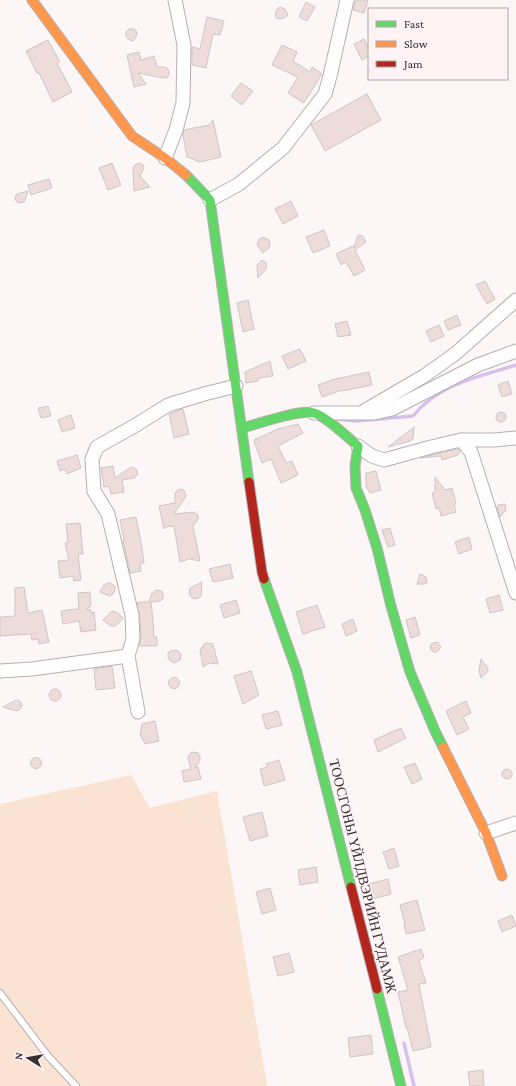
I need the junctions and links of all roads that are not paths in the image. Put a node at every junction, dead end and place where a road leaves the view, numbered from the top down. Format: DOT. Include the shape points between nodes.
graph roads {
  1 [pos="32,0"];
  2 [pos="175,0"];
  3 [pos="347,0"];
  4 [pos="165,158"];
  5 [pos="210,200"];
  6 [pos="516,300"];
  7 [pos="516,351"];
  8 [pos="236,386"];
  9 [pos="313,413"];
  10 [pos="360,413"];
  11 [pos="242,428"];
  12 [pos="516,438"];
  13 [pos="461,440"];
  14 [pos="358,446"];
  15 [pos="516,593"];
  16 [pos="128,656"];
  17 [pos="0,671"];
  18 [pos="138,712"];
  19 [pos="516,823"];
  20 [pos="486,833"];
  21 [pos="502,876"];
  22 [pos="0,993"];
  23 [pos="76,1086"];
  24 [pos="401,1086"];
  1 -- 4 [label="main road" via="132,136"];
  2 -- 4 [label="street" via="184,45 183,103"];
  3 -- 5 [label="street" via="325,94 283,148 239,184"];
  4 -- 5 [label="main road" via="188,176"];
  5 -- 8 [label="main road, ТООСГОНЫ ҮЙЛДВЭРИЙН ГУДАМЖ"];
  6 -- 10 [label="street" via="449,359"];
  7 -- 10 [label="street" via="478,365 392,409"];
  8 -- 11 [label="main road, ТООСГОНЫ ҮЙЛДВЭРИЙН ГУДАМЖ"];
  8 -- 16 [label="street" via="168,404 97,447 92,459 94,491 108,514 132,615 133,639"];
  9 -- 10 [label="street"];
  9 -- 11 [label="main road" via="298,414"];
  9 -- 14 [label="main road" via="324,418"];
  11 -- 24 [label="main road, ТООСГОНЫ ҮЙЛДВЭРИЙН ГУДАМЖ" via="262,572 297,672"];
  12 -- 13 [label="street"];
  13 -- 14 [label="street" via="384,460 372,456"];
  13 -- 15 [label="street" via="471,452"];
  14 -- 20 [label="main road" via="355,466 356,488 377,548 410,672 435,731"];
  16 -- 17 [label="street"];
  16 -- 18 [label="street"];
  19 -- 20 [label="street"];
  20 -- 21 [label="main road"];
  22 -- 23 [label="lane" via="48,1056"];
}
